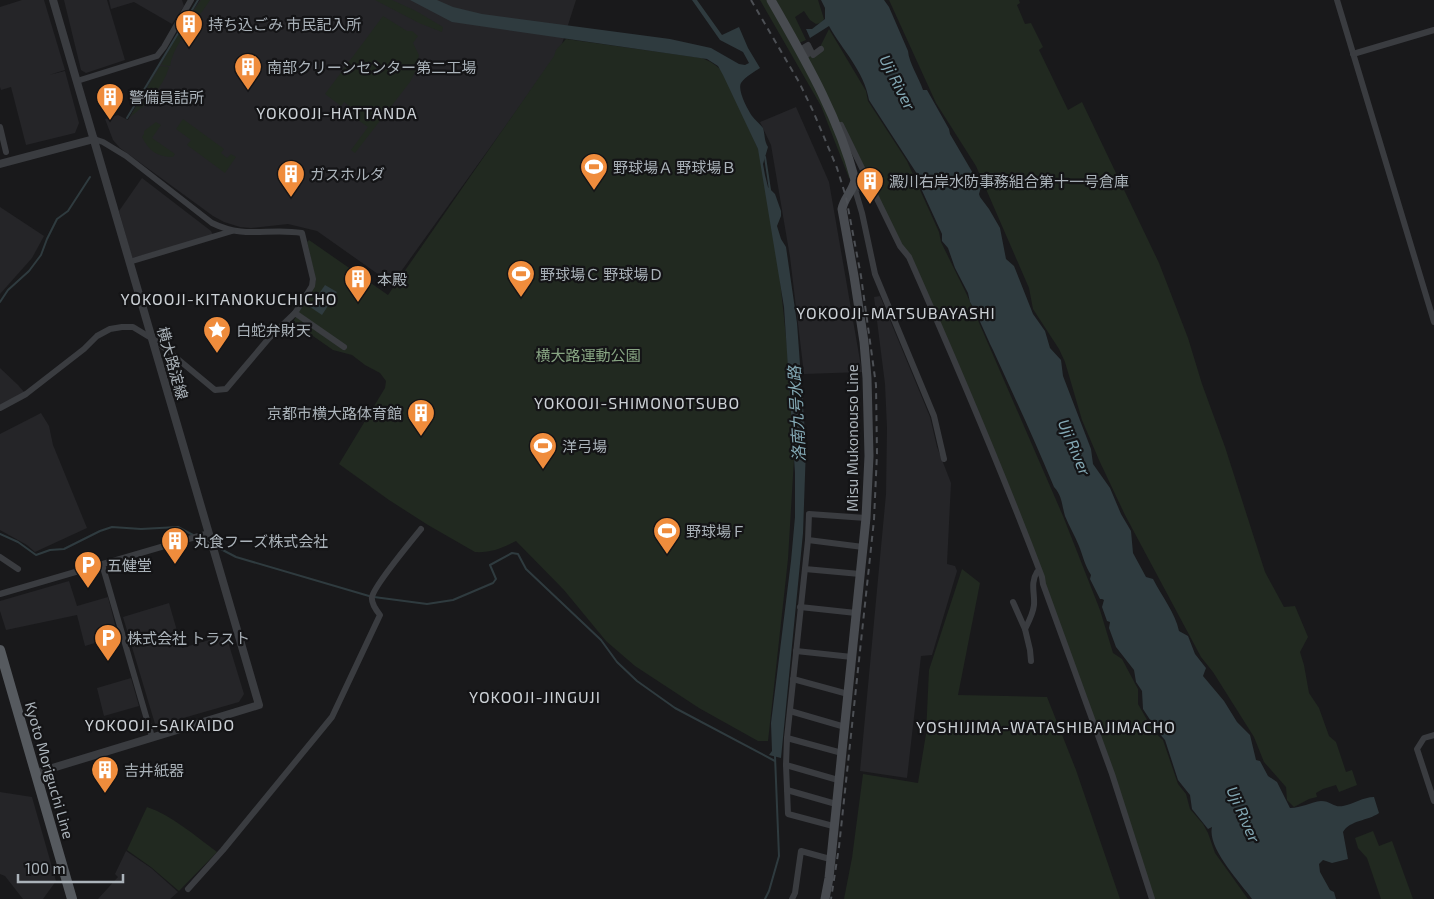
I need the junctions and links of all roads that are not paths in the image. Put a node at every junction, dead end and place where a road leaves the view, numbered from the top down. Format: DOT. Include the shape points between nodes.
graph roads {
  1 [pos="53,0"];
  2 [pos="191,0"];
  3 [pos="771,0"];
  4 [pos="1337,0"];
  5 [pos="1434,30"];
  6 [pos="821,49"];
  7 [pos="1354,54"];
  8 [pos="77,81"];
  9 [pos="0,127"];
  10 [pos="94,139"];
  11 [pos="6,152"];
  12 [pos="0,164"];
  13 [pos="854,186"];
  14 [pos="870,186"];
  15 [pos="234,231"];
  16 [pos="130,262"];
  17 [pos="295,313"];
  18 [pos="1434,322"];
  19 [pos="152,339"];
  20 [pos="344,347"];
  21 [pos="0,408"];
  22 [pos="944,459"];
  23 [pos="866,518"];
  24 [pos="421,529"];
  25 [pos="209,533"];
  26 [pos="808,540"];
  27 [pos="863,547"];
  28 [pos="0,557"];
  29 [pos="102,564"];
  30 [pos="18,569"];
  31 [pos="805,569"];
  32 [pos="1037,572"];
  33 [pos="860,574"];
  34 [pos="1044,592"];
  35 [pos="0,594"];
  36 [pos="1013,602"];
  37 [pos="800,607"];
  38 [pos="856,613"];
  39 [pos="1025,629"];
  40 [pos="0,650"];
  41 [pos="796,651"];
  42 [pos="852,657"];
  43 [pos="1031,661"];
  44 [pos="2,664"];
  45 [pos="793,679"];
  46 [pos="848,694"];
  47 [pos="790,711"];
  48 [pos="845,727"];
  49 [pos="1434,735"];
  50 [pos="152,737"];
  51 [pos="787,738"];
  52 [pos="842,753"];
  53 [pos="786,765"];
  54 [pos="36,773"];
  55 [pos="838,780"];
  56 [pos="787,790"];
  57 [pos="1434,801"];
  58 [pos="836,804"];
  59 [pos="833,826"];
  60 [pos="830,859"];
  61 [pos="188,889"];
  62 [pos="72,899"];
  63 [pos="792,899"];
  64 [pos="825,899"];
  65 [pos="1152,899"];
  1 -- 8 [label="street, 横大路淀線"];
  2 -- 8 [label="street" via="156,56"];
  3 -- 13 [label="main road" via="834,116 851,163"];
  4 -- 7 [label="street"];
  5 -- 7 [label="street"];
  6 -- 14 [label="street" via="813,55 808,45 803,48"];
  7 -- 18 [label="street"];
  8 -- 10 [label="street, 横大路淀線"];
  9 -- 11 [label="street"];
  10 -- 12 [label="street"];
  10 -- 15 [label="street" via="126,156 212,223"];
  10 -- 16 [label="street, 横大路淀線"];
  13 -- 14 [label="street"];
  13 -- 22 [label="street" via="875,274 934,416"];
  13 -- 23 [label="main road, Misu Mukonouso Line" via="842,209 867,378"];
  13 -- 32 [label="street" via="870,192 924,295"];
  14 -- 65 [label="street" via="900,246 909,257 1010,493 1112,774"];
  15 -- 16 [label="street"];
  15 -- 17 [label="street" via="302,232 313,279"];
  16 -- 19 [label="street, 横大路淀線"];
  17 -- 19 [label="street" via="226,389 220,391"];
  17 -- 20 [label="street"];
  19 -- 21 [label="street" via="133,327 110,330 97,336 26,394"];
  19 -- 25 [label="street, 横大路淀線"];
  23 -- 26 [label="street" via="809,514"];
  23 -- 27 [label="main road, Misu Mukonouso Line"];
  24 -- 61 [label="street" via="372,596 372,604 380,615 332,717"];
  25 -- 29 [label="street"];
  25 -- 50 [label="street, 横大路淀線" via="259,705"];
  26 -- 27 [label="street"];
  26 -- 31 [label="street"];
  27 -- 33 [label="main road, Misu Mukonouso Line"];
  28 -- 30 [label="street"];
  29 -- 35 [label="street"];
  29 -- 50 [label="street"];
  31 -- 33 [label="street"];
  31 -- 37 [label="street"];
  32 -- 34 [label="street"];
  32 -- 39 [label="street" via="1033,579 1032,615"];
  33 -- 38 [label="main road, Misu Mukonouso Line"];
  36 -- 39 [label="street"];
  37 -- 38 [label="street"];
  37 -- 41 [label="street"];
  38 -- 42 [label="main road, Misu Mukonouso Line"];
  39 -- 43 [label="street"];
  40 -- 44 [label="main road, Kyoto Moriguchi Line"];
  41 -- 42 [label="street"];
  41 -- 45 [label="street"];
  42 -- 46 [label="main road, Misu Mukonouso Line"];
  44 -- 54 [label="main road, Kyoto Moriguchi Line"];
  45 -- 46 [label="street"];
  45 -- 47 [label="street"];
  46 -- 48 [label="main road, Misu Mukonouso Line"];
  47 -- 48 [label="street"];
  47 -- 51 [label="street"];
  48 -- 52 [label="main road, Misu Mukonouso Line"];
  49 -- 57 [label="street" via="1424,738 1417,749"];
  50 -- 54 [label="street"];
  51 -- 52 [label="street"];
  51 -- 53 [label="street"];
  52 -- 55 [label="main road, Misu Mukonouso Line"];
  53 -- 55 [label="street"];
  53 -- 56 [label="street"];
  54 -- 62 [label="main road, Kyoto Moriguchi Line"];
  55 -- 58 [label="main road, Misu Mukonouso Line"];
  56 -- 58 [label="street"];
  56 -- 59 [label="street" via="788,814"];
  58 -- 59 [label="main road, Misu Mukonouso Line"];
  59 -- 60 [label="main road, Misu Mukonouso Line"];
  60 -- 63 [label="street" via="801,852"];
  60 -- 64 [label="main road, Misu Mukonouso Line"];
}
